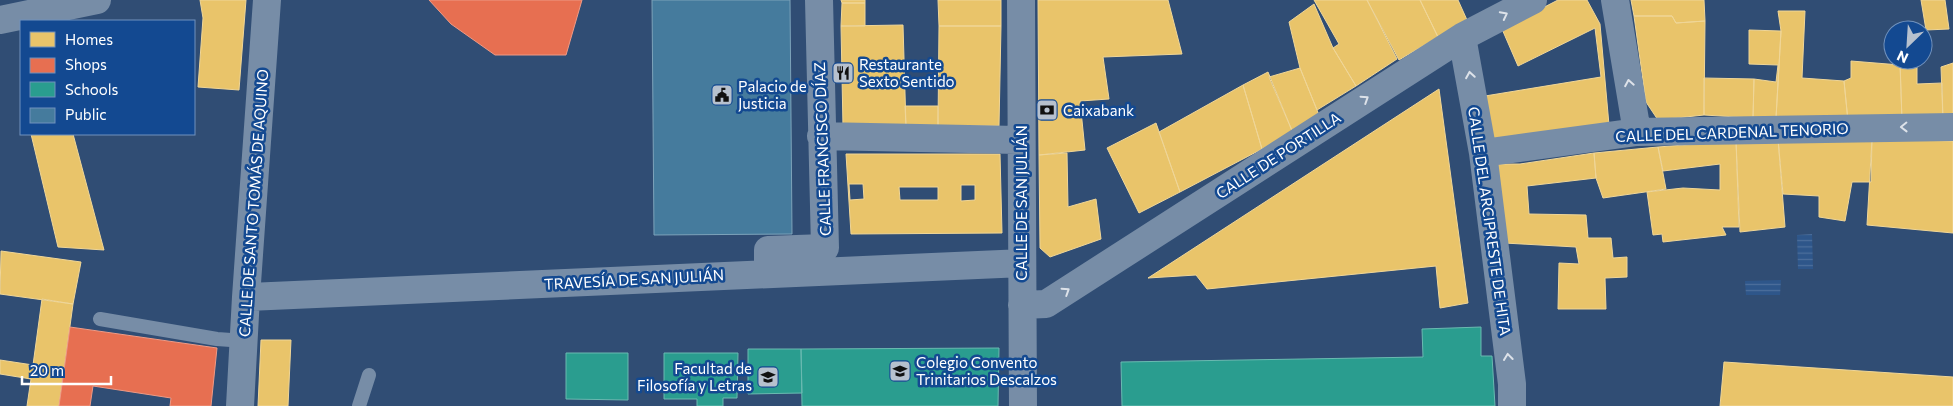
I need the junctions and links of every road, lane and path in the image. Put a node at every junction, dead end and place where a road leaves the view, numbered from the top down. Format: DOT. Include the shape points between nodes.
graph roads {
  1 [pos="96,0"];
  2 [pos="267,0"];
  3 [pos="819,0"];
  4 [pos="1021,0"];
  5 [pos="1534,0"];
  6 [pos="1615,0"];
  7 [pos="0,20"];
  8 [pos="1462,37"];
  9 [pos="1953,127"];
  10 [pos="1637,132"];
  11 [pos="821,136"];
  12 [pos="1021,140"];
  13 [pos="1483,153"];
  14 [pos="1022,263"];
  15 [pos="768,273"];
  16 [pos="246,296"];
  17 [pos="1022,305"];
  18 [pos="100,319"];
  19 [pos="244,341"];
  20 [pos="369,375"];
  21 [pos="240,406"];
  22 [pos="359,406"];
  23 [pos="1023,406"];
  24 [pos="1512,406"];
  1 -- 7 [label="street"];
  2 -- 16 [label="street, CALLE DE SANTO TOMÁS DE AQUINO"];
  3 -- 11 [label="street, CALLE FRANCISCO DÍAZ"];
  4 -- 12 [label="street, CALLE DE SAN JULIÁN"];
  8 -- 5 [label="street, CALLE DE PORTILLA, one-way"];
  10 -- 6 [label="street, one-way"];
  13 -- 8 [label="street, CALLE DEL ARCIPRESTE DE HITA, one-way"];
  17 -- 8 [label="street, CALLE DE PORTILLA, one-way" via="1046,304"];
  9 -- 10 [label="street, CALLE DEL CARDENAL TENORIO, one-way"];
  10 -- 13 [label="street, CALLE DEL CARDENAL TENORIO"];
  11 -- 12 [label="street"];
  11 -- 15 [label="street, CALLE FRANCISCO DÍAZ" via="825,248 768,250"];
  12 -- 14 [label="street, CALLE DE SAN JULIÁN"];
  24 -- 13 [label="street, CALLE DEL ARCIPRESTE DE HITA, one-way" via="1512,384"];
  14 -- 15 [label="street, TRAVESÍA DE SAN JULIÁN"];
  14 -- 17 [label="street, CALLE DE SAN JULIÁN"];
  15 -- 16 [label="street, TRAVESÍA DE SAN JULIÁN"];
  16 -- 19 [label="street, CALLE DE SANTO TOMÁS DE AQUINO"];
  17 -- 23 [label="street, CALLE DE SAN JULIÁN"];
  18 -- 19 [label="lane"];
  19 -- 21 [label="street, CALLE DE SANTO TOMÁS DE AQUINO"];
  20 -- 22 [label="lane"];
}
